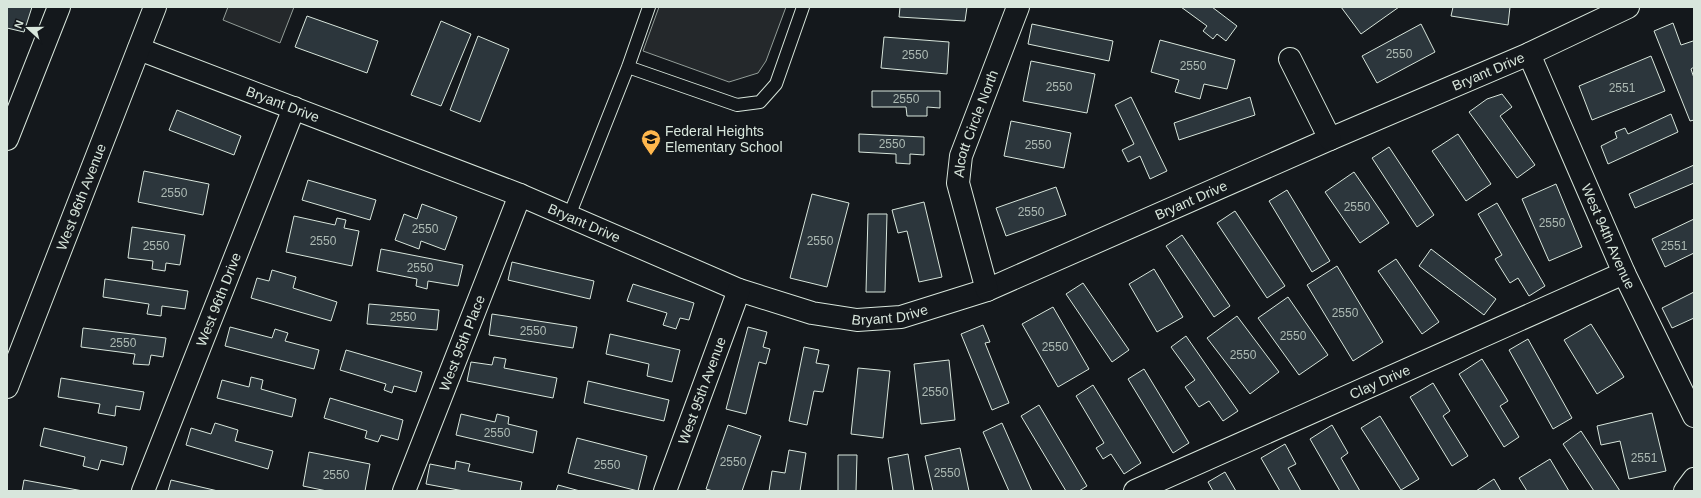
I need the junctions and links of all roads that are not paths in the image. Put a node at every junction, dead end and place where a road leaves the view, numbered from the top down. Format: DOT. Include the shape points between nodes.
graph roads {
  1 [pos="59,7"];
  2 [pos="155,7"];
  3 [pos="649,7"];
  4 [pos="804,7"];
  5 [pos="1018,7"];
  6 [pos="1628,7"];
  7 [pos="139,49"];
  8 [pos="1529,54"];
  9 [pos="1290,60"];
  10 [pos="628,67"];
  11 [pos="294,108"];
  12 [pos="1330,139"];
  13 [pos="7,140"];
  14 [pos="520,195"];
  15 [pos="569,216"];
  16 [pos="1624,273"];
  17 [pos="739,290"];
  18 [pos="987,290"];
  19 [pos="7,388"];
  20 [pos="1694,416"];
  21 [pos="1694,480"];
  22 [pos="143,491"];
  23 [pos="404,491"];
  24 [pos="664,491"];
  25 [pos="1135,491"];
  26 [pos="1685,491"];
  1 -- 13 [label="street"];
  2 -- 7 [label="street, West 96th Avenue"];
  3 -- 10 [label="lane"];
  4 -- 10 [label="lane" via="776,84 760,102 738,105"];
  5 -- 18 [label="street, Alcott Circle North" via="961,156 958,183"];
  6 -- 8 [label="street, Bryant Drive"];
  7 -- 11 [label="street, Bryant Drive"];
  7 -- 19 [label="street, West 96th Avenue"];
  8 -- 12 [label="street, Bryant Drive"];
  8 -- 16 [label="street, West 94th Avenue"];
  9 -- 12 [label="street"];
  10 -- 15 [label="lane"];
  11 -- 14 [label="street, Bryant Drive"];
  11 -- 22 [label="street, West 96th Drive"];
  12 -- 18 [label="street, Bryant Drive"];
  14 -- 15 [label="street, Bryant Drive"];
  14 -- 23 [label="street, West 95th Place"];
  15 -- 17 [label="street, Bryant Drive"];
  16 -- 20 [label="street, West 94th Avenue"];
  16 -- 25 [label="street, Clay Drive"];
  17 -- 18 [label="street, Bryant Drive" via="812,313 857,320 901,317"];
  17 -- 24 [label="street, West 95th Avenue"];
  21 -- 26 [label="street"];
}
